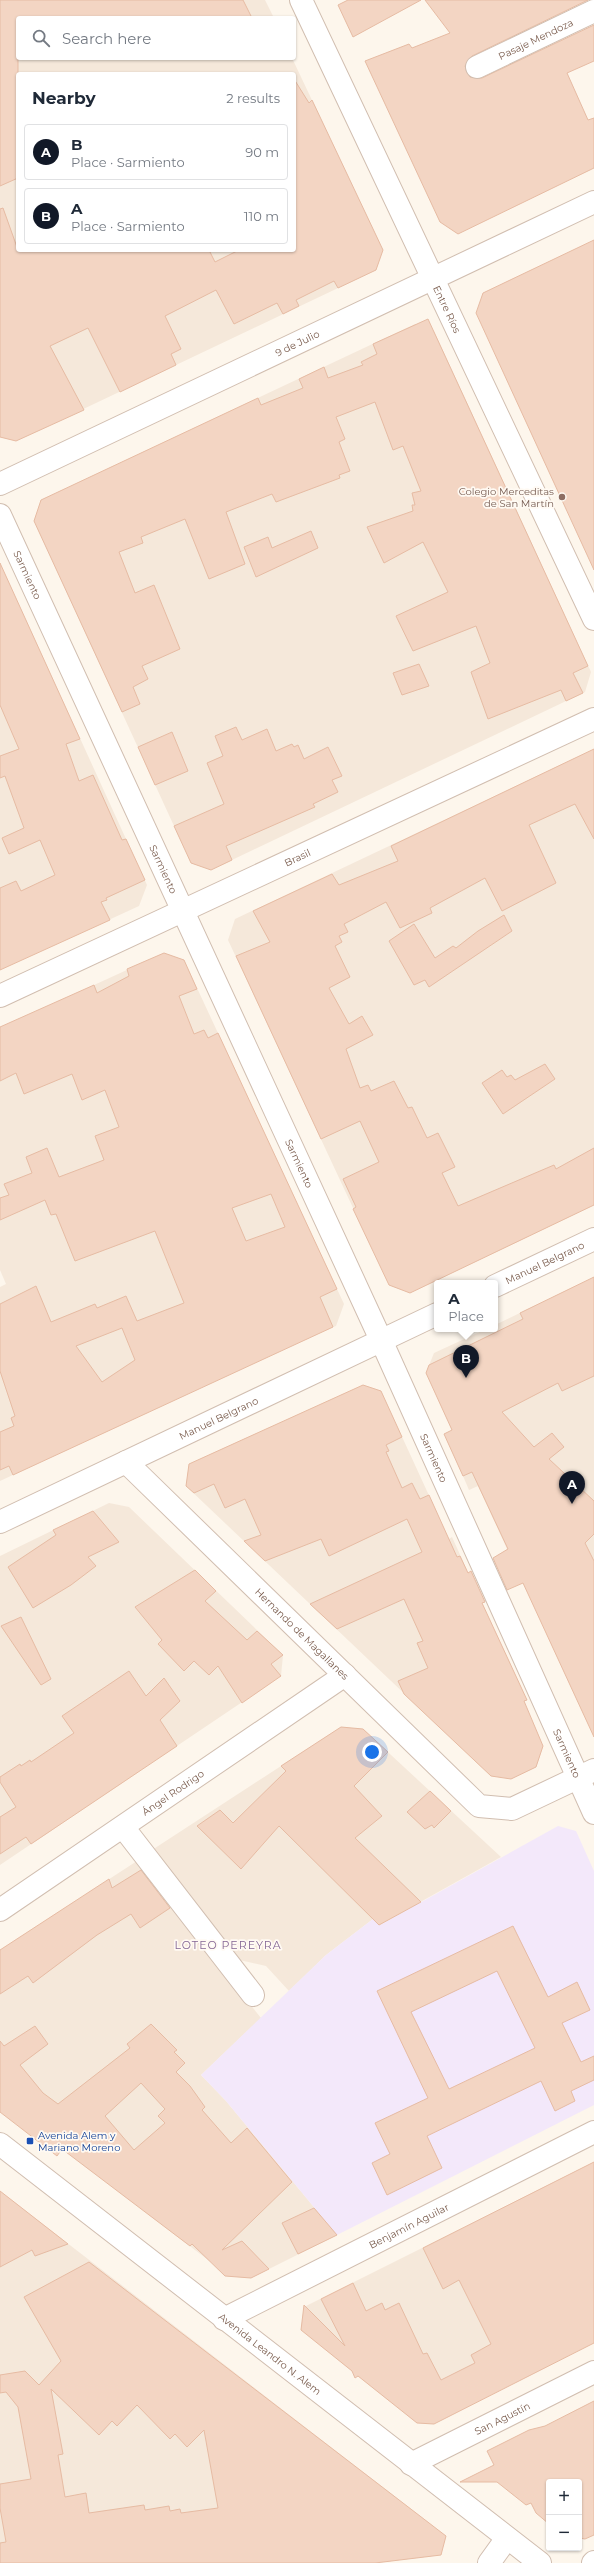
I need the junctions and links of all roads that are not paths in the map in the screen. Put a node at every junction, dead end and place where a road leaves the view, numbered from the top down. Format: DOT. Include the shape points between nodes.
graph roads {
  1 [pos="301,0"];
  2 [pos="594,11"];
  3 [pos="477,67"];
  4 [pos="594,202"];
  5 [pos="433,278"];
  6 [pos="0,484"];
  7 [pos="0,515"];
  8 [pos="594,619"];
  9 [pos="594,719"];
  10 [pos="183,911"];
  11 [pos="0,996"];
  12 [pos="594,1239"];
  13 [pos="498,1285"];
  14 [pos="434,1315"];
  15 [pos="381,1340"];
  16 [pos="126,1462"];
  17 [pos="0,1522"];
  18 [pos="345,1675"];
  19 [pos="586,1773"];
  20 [pos="594,1813"];
  21 [pos="123,1827"];
  22 [pos="0,1910"];
  23 [pos="253,1995"];
  24 [pos="594,2132"];
  25 [pos="0,2144"];
  26 [pos="224,2319"];
  27 [pos="594,2372"];
  28 [pos="411,2464"];
  29 [pos="507,2538"];
  30 [pos="489,2563"];
  31 [pos="540,2563"];
  1 -- 5 [label="street, Entre Ríos"];
  2 -- 3 [label="street, Pasaje Mendoza"];
  4 -- 5 [label="street, 9 de Julio"];
  5 -- 6 [label="street, 9 de Julio"];
  5 -- 8 [label="street, Entre Ríos"];
  7 -- 10 [label="street, Sarmiento"];
  9 -- 10 [label="street, Brasil"];
  10 -- 11 [label="street, Brasil"];
  10 -- 15 [label="street, Sarmiento"];
  12 -- 13 [label="street, Manuel Belgrano"];
  14 -- 15 [label="street, Manuel Belgrano"];
  15 -- 16 [label="street, Manuel Belgrano"];
  15 -- 19 [label="street, Sarmiento"];
  16 -- 17 [label="street, Manuel Belgrano"];
  16 -- 18 [label="street, Hernando de Magallanes"];
  18 -- 19 [label="street, Hernando de Magallanes" via="479,1806 512,1809"];
  18 -- 21 [label="street, Ángel Rodrigo"];
  19 -- 20 [label="street, Sarmiento"];
  21 -- 22 [label="street, Ángel Rodrigo"];
  21 -- 23 [label="street"];
  24 -- 26 [label="street, Benjamín Aguilar"];
  25 -- 26 [label="street, Avenida Leandro N. Alem"];
  26 -- 28 [label="street, Avenida Leandro N. Alem"];
  27 -- 28 [label="street, San Agustín"];
  28 -- 29 [label="street, Avenida Leandro N. Alem"];
  29 -- 30 [label="street"];
  29 -- 31 [label="street, Avenida Leandro N. Alem"];
}
